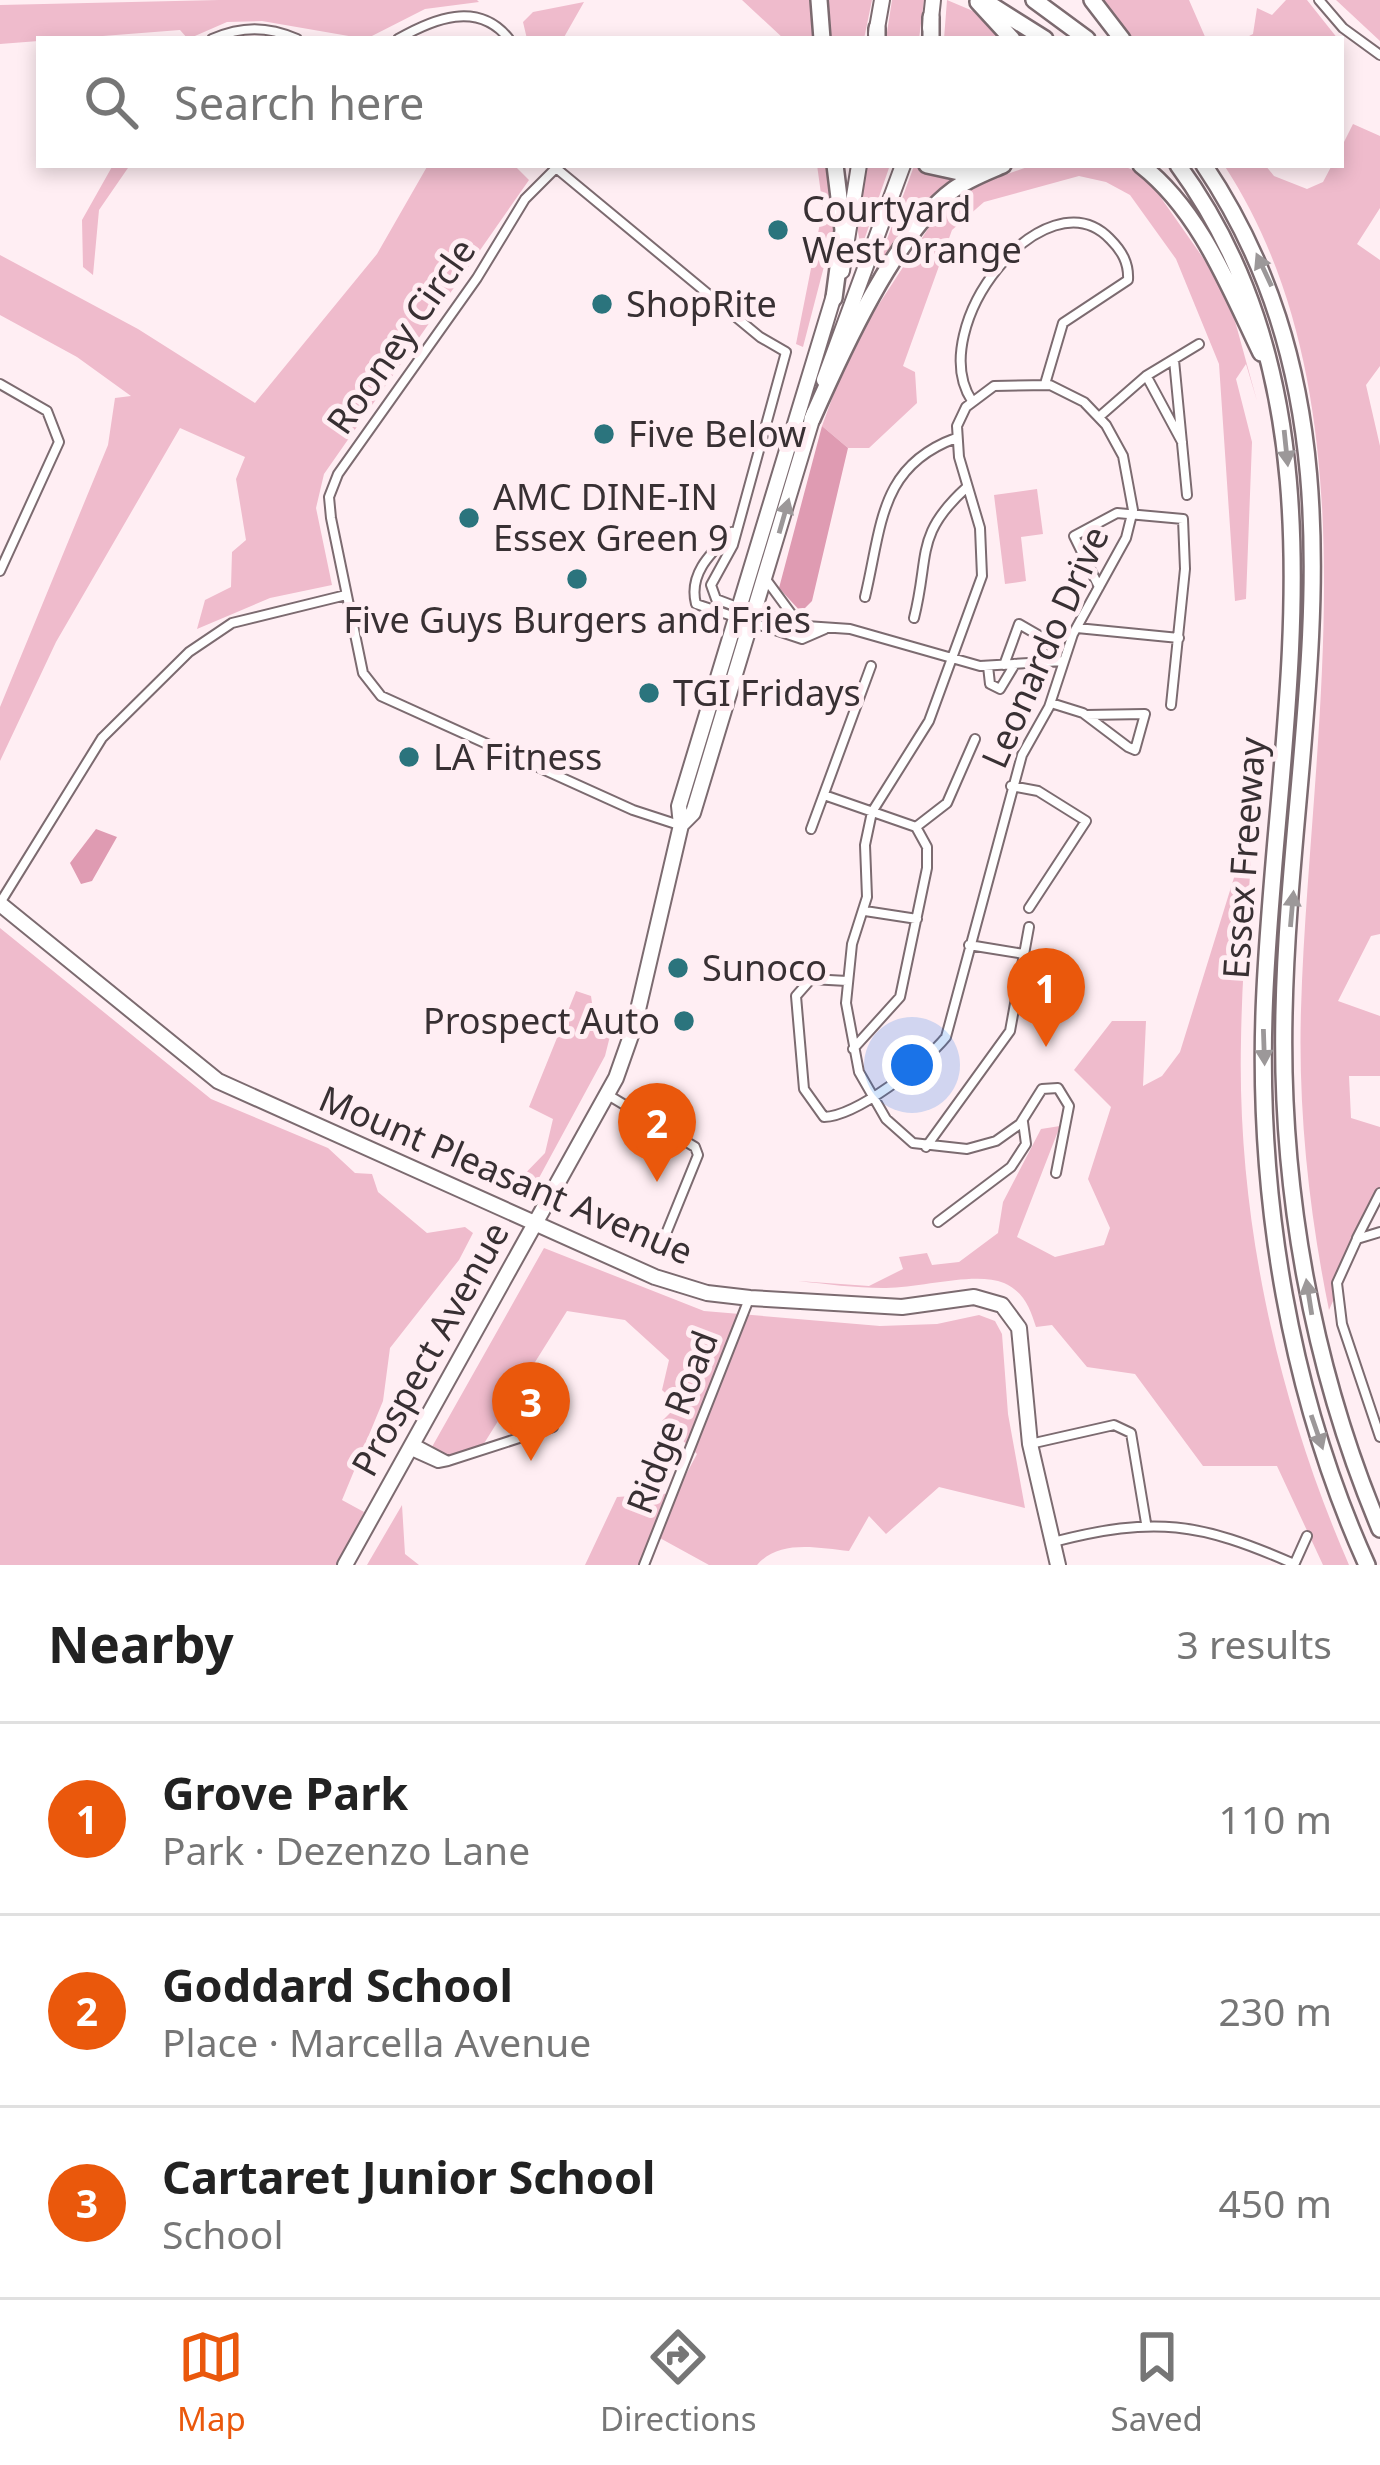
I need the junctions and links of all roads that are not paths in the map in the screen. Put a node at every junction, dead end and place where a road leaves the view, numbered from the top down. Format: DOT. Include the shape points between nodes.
graph roads {
  1 [pos="819,0"];
  2 [pos="882,0"];
  3 [pos="980,0"];
  4 [pos="1034,0"];
  5 [pos="1092,0"];
  6 [pos="1319,0"];
  7 [pos="876,35"];
  8 [pos="219,36"];
  9 [pos="288,36"];
  10 [pos="403,36"];
  11 [pos="506,36"];
  12 [pos="822,36"];
  13 [pos="1010,36"];
  14 [pos="1040,36"];
  15 [pos="1084,36"];
  16 [pos="1120,36"];
  17 [pos="1380,55"];
  18 [pos="553,168"];
  19 [pos="555,168"];
  20 [pos="835,168"];
  21 [pos="859,168"];
  22 [pos="901,168"];
  23 [pos="941,168"];
  24 [pos="978,168"];
  25 [pos="998,168"];
  26 [pos="1144,168"];
  27 [pos="1180,168"];
  28 [pos="1206,168"];
  29 [pos="834,298"];
  30 [pos="1199,344"];
  31 [pos="1174,360"];
  32 [pos="1146,376"];
  33 [pos="1274,378"];
  34 [pos="1045,384"];
  35 [pos="0,385"];
  36 [pos="972,401"];
  37 [pos="1099,417"];
  38 [pos="812,419"];
  39 [pos="956,438"];
  40 [pos="1183,443"];
  41 [pos="967,487"];
  42 [pos="1187,495"];
  43 [pos="1132,514"];
  44 [pos="734,531"];
  45 [pos="0,571"];
  46 [pos="765,578"];
  47 [pos="1099,588"];
  48 [pos="346,596"];
  49 [pos="866,597"];
  50 [pos="745,616"];
  51 [pos="914,618"];
  52 [pos="799,624"];
  53 [pos="827,628"];
  54 [pos="1077,628"];
  55 [pos="1179,638"];
  56 [pos="951,658"];
  57 [pos="1063,661"];
  58 [pos="1038,662"];
  59 [pos="1009,664"];
  60 [pos="872,665"];
  61 [pos="988,666"];
  62 [pos="1051,703"];
  63 [pos="1172,705"];
  64 [pos="1086,716"];
  65 [pos="975,739"];
  66 [pos="1011,786"];
  67 [pos="824,795"];
  68 [pos="872,812"];
  69 [pos="681,825"];
  70 [pos="916,826"];
  71 [pos="811,829"];
  72 [pos="0,903"];
  73 [pos="1029,908"];
  74 [pos="865,911"];
  75 [pos="917,919"];
  76 [pos="1029,927"];
  77 [pos="968,945"];
  78 [pos="1024,954"];
  79 [pos="847,981"];
  80 [pos="852,1050"];
  81 [pos="608,1095"];
  82 [pos="872,1096"];
  83 [pos="1022,1121"];
  84 [pos="926,1147"];
  85 [pos="1056,1173"];
  86 [pos="1380,1193"];
  87 [pos="938,1222"];
  88 [pos="535,1223"];
  89 [pos="1380,1232"];
  90 [pos="1357,1239"];
  91 [pos="663,1241"];
  92 [pos="749,1298"];
  93 [pos="553,1427"];
  94 [pos="1380,1437"];
  95 [pos="1030,1444"];
  96 [pos="409,1445"];
  97 [pos="1146,1523"];
  98 [pos="1380,1529"];
  99 [pos="1307,1536"];
  100 [pos="1052,1543"];
  101 [pos="1294,1564"];
  102 [pos="346,1565"];
  103 [pos="644,1565"];
  104 [pos="1058,1565"];
  105 [pos="1367,1565"];
  1 -- 12 [label="highway"];
  2 -- 7 [label="main road"];
  3 -- 13 [label="highway"];
  3 -- 14 [label="highway"];
  4 -- 15 [label="highway"];
  5 -- 16 [label="highway"];
  6 -- 17 [label="street"];
  8 -- 9 [label="street" via="267,29"];
  10 -- 11 [label="street" via="463,15"];
  18 -- 48 [label="street, Rooney Circle" via="338,474 328,507"];
  19 -- 44 [label="street, Rooney Circle" via="786,352"];
  20 -- 29 [label="highway" via="843,230"];
  21 -- 29 [label="main road, Prospect Avenue"];
  22 -- 38 [label="main road, Prospect Avenue"];
  23 -- 24 [label="highway"];
  25 -- 38 [label="highway" via="957,187 931,211 848,339"];
  26 -- 33 [label="highway" via="1215,258"];
  27 -- 33 [label="highway, Essex Freeway" via="1228,242"];
  98 -- 28 [label="highway, Essex Freeway, one-way" via="1317,1342 1288,1145 1283,1013 1317,572 1310,408 1289,326"];
  29 -- 50 [label="main road, Prospect Avenue"];
  30 -- 31 [label="street"];
  31 -- 32 [label="street"];
  31 -- 40 [label="street"];
  32 -- 37 [label="street"];
  32 -- 40 [label="street"];
  33 -- 105 [label="highway, Essex Freeway, one-way" via="1292,508 1291,621 1264,1017 1267,1144 1294,1349"];
  34 -- 36 [label="street" via="994,386"];
  34 -- 36 [label="street" via="1063,323 1128,280 1120,250 1095,227 1034,236 983,287 959,350 959,375"];
  34 -- 37 [label="street" via="1074,394"];
  35 -- 45 [label="street" via="38,404 56,425 58,450"];
  36 -- 39 [label="street"];
  37 -- 43 [label="street, Leonardo Drive" via="1123,456"];
  46 -- 38 [label="main road, Prospect Avenue, one-way"];
  39 -- 41 [label="street, Leonardo Drive"];
  39 -- 49 [label="street" via="931,446 897,477"];
  40 -- 42 [label="street"];
  41 -- 51 [label="street" via="930,529"];
  41 -- 56 [label="street, Leonardo Drive" via="980,528 982,576"];
  43 -- 47 [label="street, Leonardo Drive"];
  43 -- 47 [label="street" via="1117,513 1074,536"];
  43 -- 55 [label="street" via="1183,519"];
  44 -- 50 [label="street, Rooney Circle" via="711,591"];
  44 -- 50 [label="street, Rooney Circle" via="705,559 693,597 702,609"];
  46 -- 50 [label="main road, Prospect Avenue"];
  46 -- 52 [label="street"];
  47 -- 54 [label="street, Leonardo Drive"];
  48 -- 69 [label="street, Rooney Circle" via="363,673 381,696"];
  48 -- 72 [label="street" via="232,622 189,652 102,738"];
  50 -- 52 [label="street"];
  50 -- 53 [label="street" via="802,640"];
  50 -- 69 [label="main road, Prospect Avenue" via="680,806"];
  52 -- 53 [label="street"];
  53 -- 56 [label="street"];
  54 -- 55 [label="street"];
  54 -- 57 [label="street, Leonardo Drive"];
  55 -- 63 [label="street"];
  56 -- 61 [label="street"];
  56 -- 68 [label="street, Leonardo Drive" via="929,722"];
  57 -- 58 [label="street"];
  57 -- 62 [label="street, Leonardo Drive"];
  58 -- 59 [label="street"];
  58 -- 59 [label="street" via="1045,639 1019,624"];
  59 -- 61 [label="street"];
  59 -- 61 [label="street" via="1000,689 991,685"];
  60 -- 67 [label="street"];
  62 -- 64 [label="street"];
  62 -- 66 [label="street, Leonardo Drive"];
  64 -- 64 [label="street" via="1128,747 1135,750 1145,713"];
  65 -- 70 [label="street" via="946,802"];
  66 -- 73 [label="street" via="1038,790 1086,821"];
  66 -- 77 [label="street, Leonardo Drive"];
  67 -- 68 [label="street"];
  67 -- 71 [label="street"];
  68 -- 70 [label="street"];
  68 -- 74 [label="street, Leonardo Drive"];
  69 -- 81 [label="main road, Prospect Avenue" via="634,1027"];
  70 -- 75 [label="street" via="928,856"];
  72 -- 88 [label="main road, Mount Pleasant Avenue" via="218,1081"];
  74 -- 75 [label="street"];
  74 -- 79 [label="street, Leonardo Drive"];
  75 -- 80 [label="street" via="900,998"];
  76 -- 78 [label="street"];
  77 -- 78 [label="street"];
  77 -- 82 [label="street, Leonardo Drive" via="946,1037"];
  78 -- 84 [label="street" via="1010,1031"];
  79 -- 80 [label="street, Leonardo Drive"];
  79 -- 82 [label="street" via="811,980 796,996 804,1089 824,1117"];
  80 -- 82 [label="street, Leonardo Drive"];
  81 -- 88 [label="main road, Prospect Avenue"];
  81 -- 91 [label="street" via="698,1155"];
  82 -- 84 [label="street, Leonardo Drive" via="894,1129"];
  83 -- 84 [label="street" via="982,1146"];
  83 -- 85 [label="street" via="1042,1089 1066,1095"];
  83 -- 87 [label="street" via="1026,1144 1011,1167"];
  86 -- 90 [label="street"];
  88 -- 92 [label="main road, Mount Pleasant Avenue" via="680,1286"];
  88 -- 96 [label="main road, Prospect Avenue"];
  89 -- 90 [label="street"];
  90 -- 94 [label="street" via="1337,1283 1342,1324"];
  92 -- 95 [label="main road, Mount Pleasant Avenue" via="888,1307 995,1301 1019,1328"];
  92 -- 103 [label="street, Ridge Road"];
  93 -- 96 [label="street" via="448,1461"];
  95 -- 97 [label="street" via="1114,1425 1131,1433"];
  95 -- 100 [label="main road, Mount Pleasant Avenue"];
  96 -- 102 [label="main road, Prospect Avenue"];
  97 -- 100 [label="street"];
  97 -- 101 [label="street" via="1207,1529"];
  99 -- 101 [label="street"];
  100 -- 104 [label="main road, Mount Pleasant Avenue"];
}
